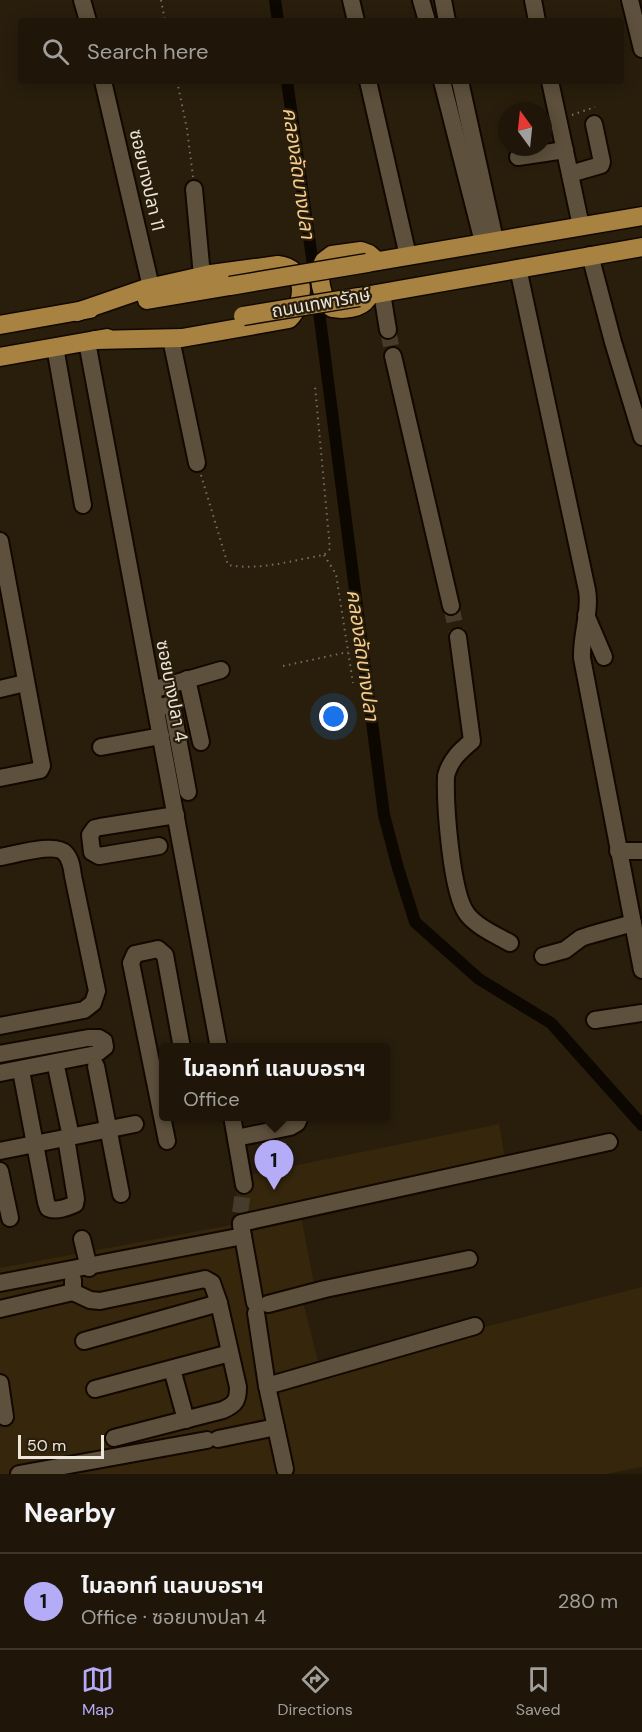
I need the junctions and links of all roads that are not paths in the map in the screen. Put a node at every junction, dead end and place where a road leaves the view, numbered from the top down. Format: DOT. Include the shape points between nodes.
graph roads {
  1 [pos="82,0"];
  2 [pos="351,0"];
  3 [pos="421,0"];
  4 [pos="443,0"];
  5 [pos="533,0"];
  6 [pos="630,0"];
  7 [pos="87,18"];
  8 [pos="355,18"];
  9 [pos="426,18"];
  10 [pos="446,18"];
  11 [pos="536,18"];
  12 [pos="642,49"];
  13 [pos="104,84"];
  14 [pos="369,84"];
  15 [pos="443,84"];
  16 [pos="461,84"];
  17 [pos="551,84"];
  18 [pos="594,124"];
  19 [pos="565,150"];
  20 [pos="518,157"];
  21 [pos="570,174"];
  22 [pos="194,189"];
  23 [pos="642,216"];
  24 [pos="581,226"];
  25 [pos="489,241"];
  26 [pos="642,247"];
  27 [pos="590,255"];
  28 [pos="408,256"];
  29 [pos="372,262"];
  30 [pos="518,267"];
  31 [pos="202,276"];
  32 [pos="152,287"];
  33 [pos="370,295"];
  34 [pos="77,312"];
  35 [pos="0,325"];
  36 [pos="388,330"];
  37 [pos="171,339"];
  38 [pos="91,341"];
  39 [pos="55,348"];
  40 [pos="393,356"];
  41 [pos="0,357"];
  42 [pos="642,437"];
  43 [pos="197,463"];
  44 [pos="83,505"];
  45 [pos="0,541"];
  46 [pos="451,606"];
  47 [pos="586,615"];
  48 [pos="458,637"];
  49 [pos="604,657"];
  50 [pos="221,670"];
  51 [pos="187,679"];
  52 [pos="25,683"];
  53 [pos="0,688"];
  54 [pos="152,690"];
  55 [pos="156,708"];
  56 [pos="161,736"];
  57 [pos="201,742"];
  58 [pos="100,747"];
  59 [pos="0,778"];
  60 [pos="188,792"];
  61 [pos="176,815"];
  62 [pos="159,846"];
  63 [pos="618,850"];
  64 [pos="642,851"];
  65 [pos="0,857"];
  66 [pos="633,923"];
  67 [pos="510,943"];
  68 [pos="543,956"];
  69 [pos="642,970"];
  70 [pos="642,1013"];
  71 [pos="595,1020"];
  72 [pos="0,1026"];
  73 [pos="181,1043"];
  74 [pos="218,1043"];
  75 [pos="0,1054"];
  76 [pos="96,1066"];
  77 [pos="57,1071"];
  78 [pos="0,1073"];
  79 [pos="22,1076"];
  80 [pos="159,1092"];
  81 [pos="164,1121"];
  82 [pos="237,1121"];
  83 [pos="298,1121"];
  84 [pos="135,1124"];
  85 [pos="107,1131"];
  86 [pos="68,1138"];
  87 [pos="236,1138"];
  88 [pos="167,1142"];
  89 [pos="609,1142"];
  90 [pos="35,1145"];
  91 [pos="0,1151"];
  92 [pos="0,1171"];
  93 [pos="244,1185"];
  94 [pos="121,1194"];
  95 [pos="10,1218"];
  96 [pos="241,1224"];
  97 [pos="82,1239"];
  98 [pos="469,1259"];
  99 [pos="81,1269"];
  100 [pos="0,1283"];
  101 [pos="73,1292"];
  102 [pos="219,1303"];
  103 [pos="260,1307"];
  104 [pos="0,1309"];
  105 [pos="475,1326"];
  106 [pos="84,1341"];
  107 [pos="230,1353"];
  108 [pos="172,1369"];
  109 [pos="0,1383"];
  110 [pos="267,1386"];
  111 [pos="95,1389"];
  112 [pos="5,1417"];
  113 [pos="186,1420"];
  114 [pos="276,1427"];
  115 [pos="114,1438"];
  116 [pos="285,1469"];
  117 [pos="19,1474"];
  1 -- 7 [label="street"];
  2 -- 8 [label="street"];
  3 -- 9 [label="street"];
  4 -- 10 [label="street"];
  5 -- 11 [label="street"];
  6 -- 12 [label="street"];
  13 -- 32 [label="street, ซอยบางปลา 11"];
  14 -- 28 [label="street"];
  15 -- 25 [label="street"];
  16 -- 25 [label="street"];
  17 -- 19 [label="street"];
  18 -- 21 [label="street" via="601,165"];
  19 -- 20 [label="street"];
  19 -- 21 [label="street"];
  21 -- 24 [label="street"];
  22 -- 31 [label="street"];
  23 -- 24 [label="main road, ถนนเทพารักษ์"];
  24 -- 25 [label="main road, ถนนเทพารักษ์"];
  25 -- 28 [label="main road, ถนนเทพารักษ์"];
  26 -- 27 [label="main road, ถนนเทพารักษ์"];
  27 -- 30 [label="main road, ถนนเทพารักษ์"];
  27 -- 42 [label="street"];
  28 -- 29 [label="main road, ถนนเทพารักษ์"];
  29 -- 33 [label="main road" via="369,254 352,251 332,255 319,271 324,301 332,308 360,305"];
  29 -- 34 [label="main road, ถนนเทพารักษ์, bridge"];
  30 -- 33 [label="main road, ถนนเทพารักษ์"];
  30 -- 47 [label="street" via="585,578"];
  31 -- 32 [label="main road"];
  31 -- 37 [label="main road" via="288,266 301,289 299,306 289,320"];
  32 -- 34 [label="main road"];
  33 -- 36 [label="street"];
  33 -- 38 [label="main road, ถนนเทพารักษ์, bridge"];
  34 -- 35 [label="main road, ถนนเทพารักษ์"];
  37 -- 38 [label="main road"];
  37 -- 43 [label="street"];
  38 -- 39 [label="main road, ถนนเทพารักษ์"];
  38 -- 54 [label="street, ซอยบางปลา 4"];
  39 -- 41 [label="main road, ถนนเทพารักษ์"];
  39 -- 44 [label="street"];
  40 -- 46 [label="street"];
  45 -- 52 [label="street"];
  47 -- 49 [label="street"];
  47 -- 63 [label="street" via="582,658"];
  48 -- 67 [label="street" via="472,741 455,755 446,776 450,845 468,916"];
  50 -- 51 [label="street"];
  51 -- 54 [label="street"];
  51 -- 57 [label="street"];
  52 -- 53 [label="street"];
  52 -- 59 [label="street" via="42,766 40,770"];
  54 -- 55 [label="street, ซอยบางปลา 4"];
  55 -- 56 [label="street, ซอยบางปลา 4"];
  55 -- 60 [label="street" via="168,705 173,711"];
  56 -- 58 [label="street"];
  56 -- 61 [label="street, ซอยบางปลา 4"];
  61 -- 62 [label="street" via="95,828 90,835 92,852 99,856"];
  61 -- 74 [label="street, ซอยบางปลา 4"];
  63 -- 64 [label="street"];
  63 -- 66 [label="street"];
  65 -- 72 [label="street" via="50,848 65,853 70,860 97,991 93,1003 84,1010"];
  66 -- 68 [label="street" via="581,938 565,950"];
  66 -- 69 [label="street"];
  70 -- 71 [label="street"];
  73 -- 80 [label="street" via="165,956 158,949 135,954 130,963"];
  75 -- 78 [label="street" via="88,1038 99,1038 105,1047 96,1054"];
  76 -- 85 [label="street"];
  77 -- 86 [label="street"];
  79 -- 90 [label="street"];
  81 -- 88 [label="street"];
  82 -- 87 [label="street"];
  83 -- 87 [label="street" via="290,1127"];
  84 -- 85 [label="street"];
  85 -- 86 [label="street"];
  85 -- 94 [label="street"];
  86 -- 90 [label="street"];
  86 -- 90 [label="street" via="76,1198 69,1207 48,1208"];
  87 -- 93 [label="street"];
  89 -- 96 [label="street"];
  90 -- 91 [label="street"];
  92 -- 95 [label="street"];
  96 -- 99 [label="street"];
  96 -- 103 [label="street"];
  97 -- 99 [label="street"];
  98 -- 103 [label="street"];
  99 -- 100 [label="street"];
  99 -- 101 [label="street"];
  101 -- 102 [label="street" via="100,1301 205,1279 212,1283"];
  101 -- 104 [label="street"];
  102 -- 106 [label="street"];
  102 -- 107 [label="street"];
  103 -- 110 [label="street"];
  105 -- 110 [label="street"];
  107 -- 108 [label="street"];
  107 -- 113 [label="street" via="238,1399 224,1410"];
  108 -- 111 [label="street"];
  108 -- 113 [label="street"];
  109 -- 112 [label="street"];
  110 -- 114 [label="street"];
  113 -- 115 [label="street"];
  114 -- 116 [label="street"];
  114 -- 117 [label="street"];
}
